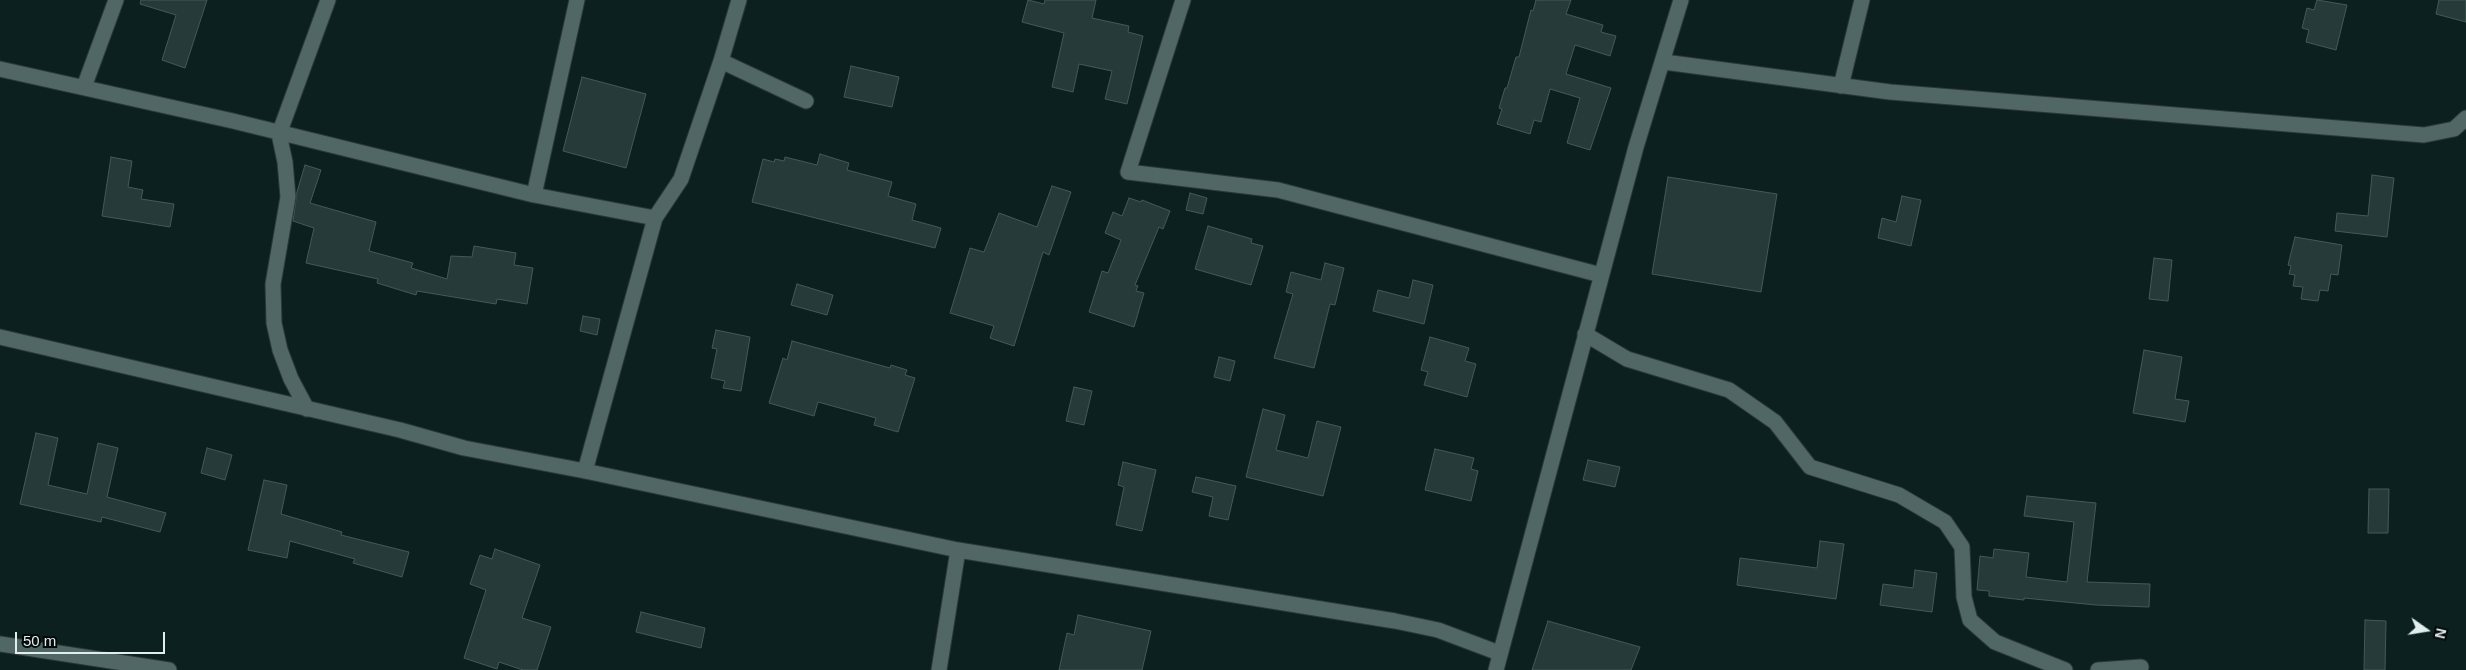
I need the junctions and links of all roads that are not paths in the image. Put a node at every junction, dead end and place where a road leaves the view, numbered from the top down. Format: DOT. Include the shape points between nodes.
graph roads {
  1 [pos="116,0"];
  2 [pos="328,0"];
  3 [pos="577,0"];
  4 [pos="739,0"];
  5 [pos="1183,0"];
  6 [pos="1681,0"];
  7 [pos="1862,0"];
  8 [pos="721,61"];
  9 [pos="1664,62"];
  10 [pos="0,69"];
  11 [pos="1841,86"];
  12 [pos="84,87"];
  13 [pos="806,101"];
  14 [pos="2466,118"];
  15 [pos="279,134"];
  16 [pos="534,195"];
  17 [pos="655,218"];
  18 [pos="1602,275"];
  19 [pos="1585,334"];
  20 [pos="0,337"];
  21 [pos="308,409"];
  22 [pos="585,471"];
  23 [pos="958,550"];
  24 [pos="0,644"];
  25 [pos="1499,653"];
  26 [pos="2141,667"];
  27 [pos="170,670"];
  28 [pos="939,670"];
  29 [pos="1496,670"];
  30 [pos="2065,670"];
  31 [pos="2098,670"];
  1 -- 12 [label="street"];
  2 -- 15 [label="street"];
  3 -- 16 [label="street"];
  4 -- 8 [label="street"];
  5 -- 18 [label="street" via="1128,172 1278,190"];
  6 -- 9 [label="street"];
  7 -- 11 [label="street"];
  8 -- 13 [label="street"];
  8 -- 17 [label="street" via="680,178"];
  9 -- 11 [label="street"];
  9 -- 18 [label="street" via="1647,111"];
  10 -- 12 [label="street"];
  11 -- 14 [label="street" via="2424,134 2454,129"];
  12 -- 15 [label="street"];
  15 -- 16 [label="street"];
  15 -- 21 [label="street" via="288,198 273,284 274,323 291,379"];
  16 -- 17 [label="street"];
  17 -- 22 [label="street"];
  18 -- 19 [label="street"];
  19 -- 25 [label="street"];
  19 -- 30 [label="street" via="1627,359 1729,390 1775,422 1810,467 1899,495 1945,522 1962,547 1964,598 1970,620 1995,642"];
  20 -- 21 [label="street"];
  21 -- 22 [label="street" via="464,448"];
  22 -- 23 [label="street"];
  23 -- 25 [label="street" via="1404,623 1438,630"];
  23 -- 28 [label="street"];
  24 -- 27 [label="street"];
  25 -- 29 [label="street"];
  26 -- 31 [label="street"];
}
